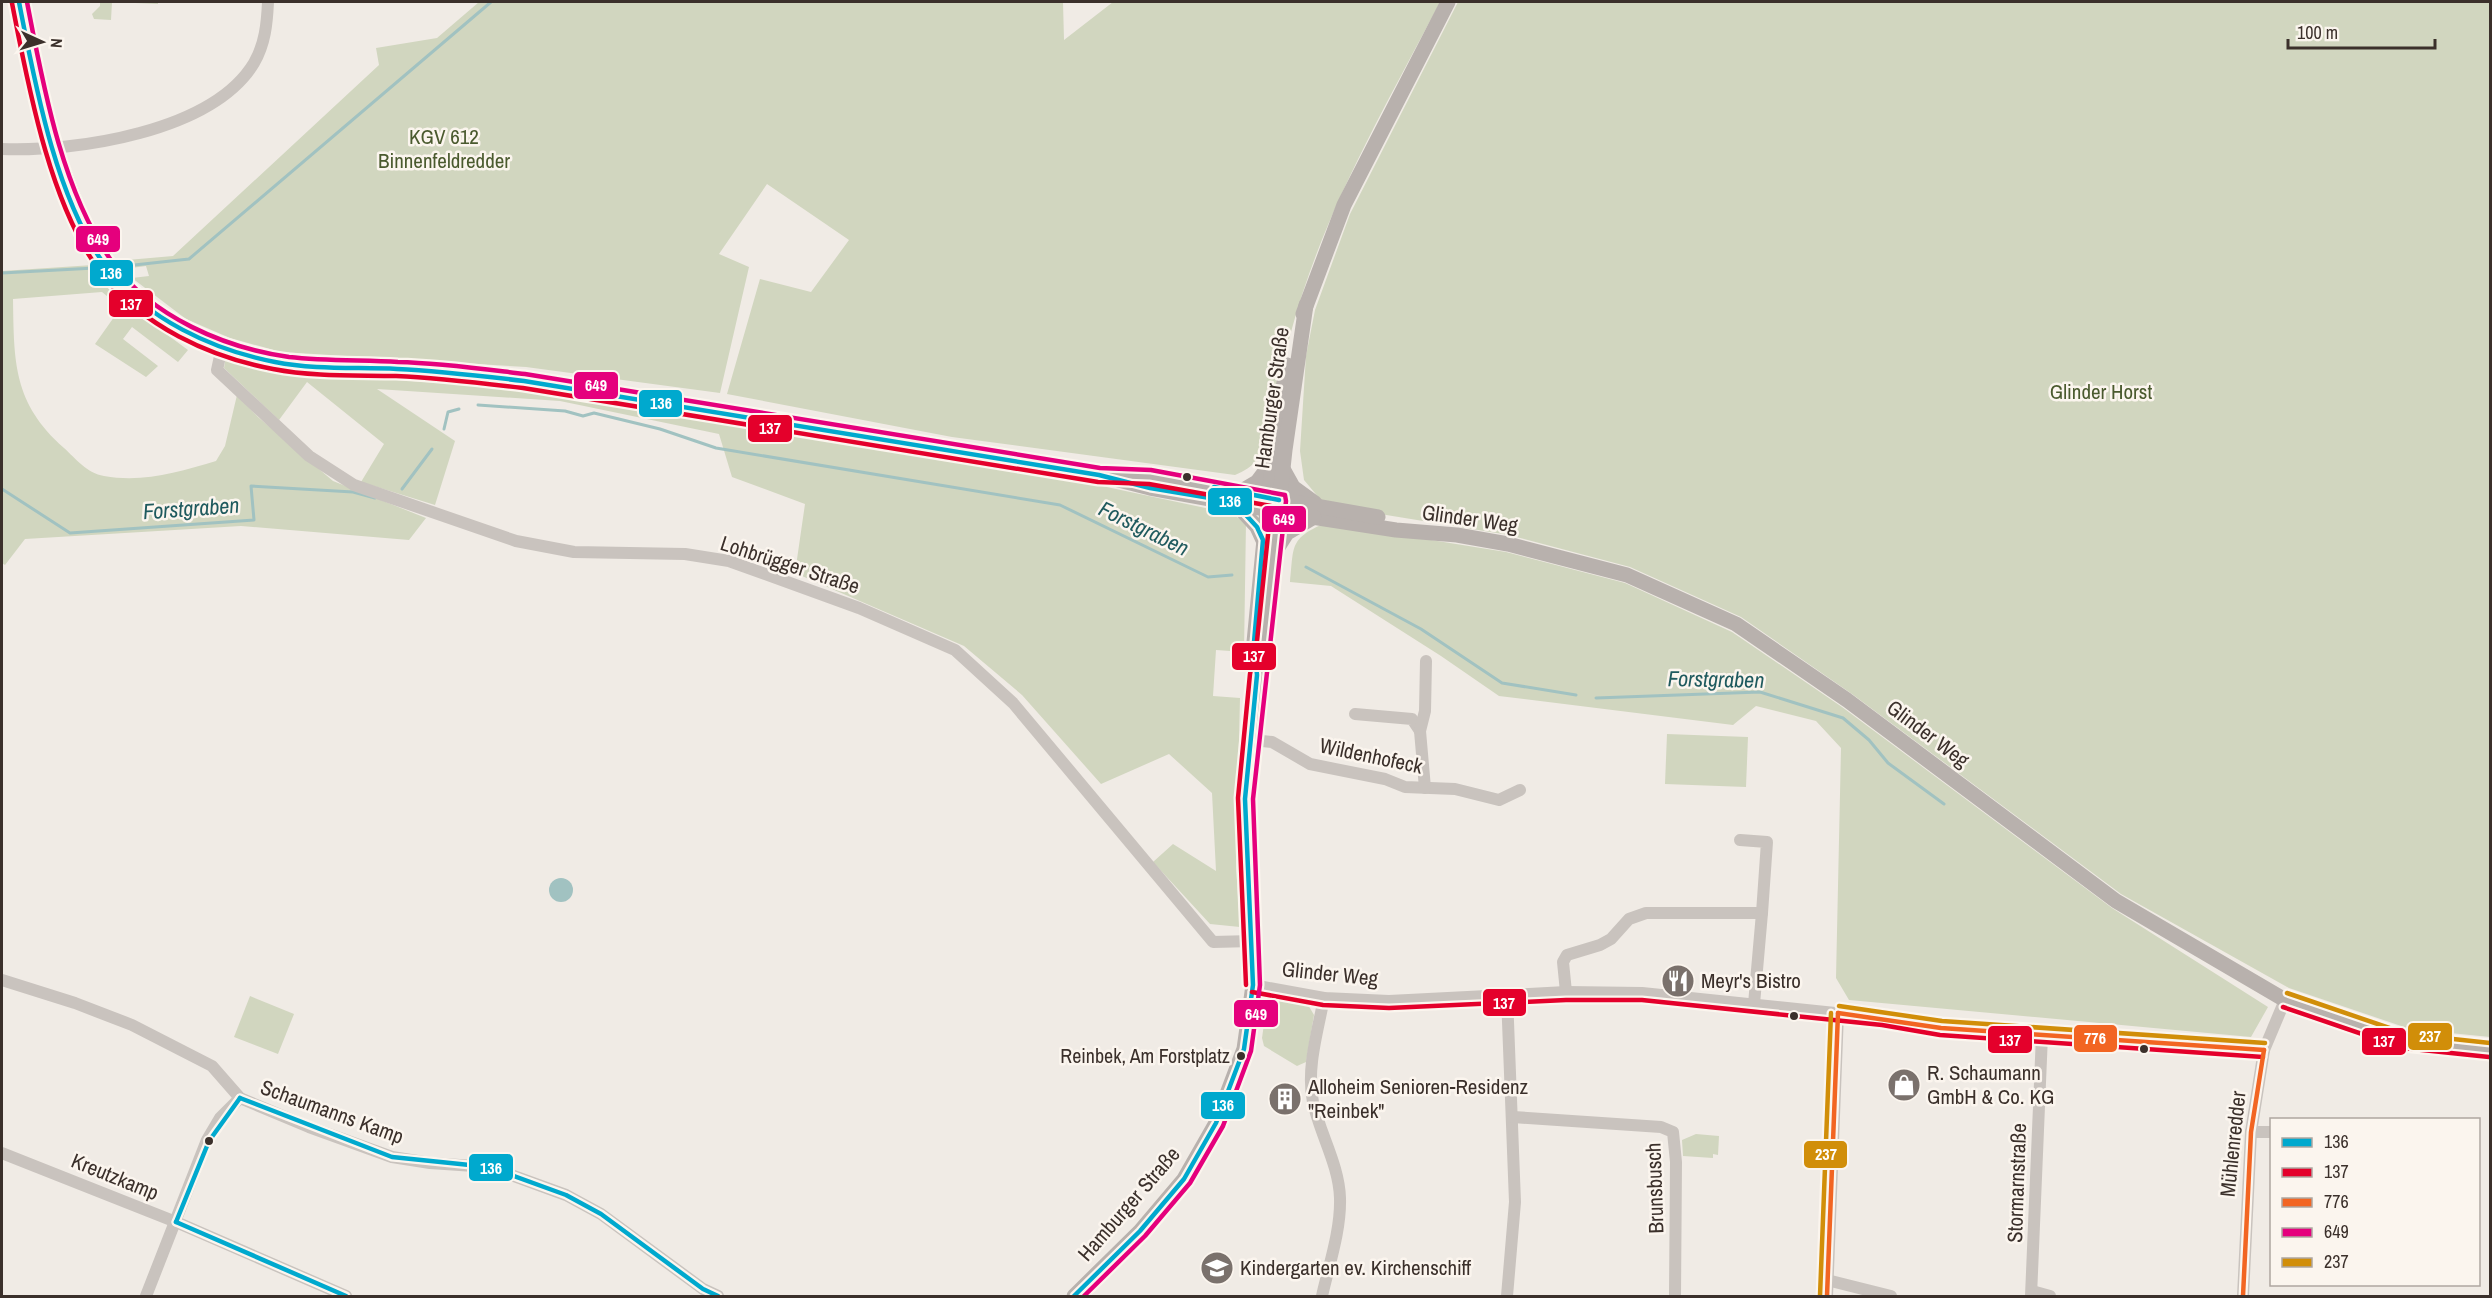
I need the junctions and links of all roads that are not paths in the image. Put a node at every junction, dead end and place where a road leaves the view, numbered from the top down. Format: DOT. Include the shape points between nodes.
graph roads {
  1 [pos="19,2"];
  2 [pos="268,2"];
  3 [pos="1448,2"];
  4 [pos="55,148"];
  5 [pos="2,149"];
  6 [pos="222,347"];
  7 [pos="1278,465"];
  8 [pos="1237,497"];
  9 [pos="1273,504"];
  10 [pos="1318,512"];
  11 [pos="1263,540"];
  12 [pos="1272,561"];
  13 [pos="1426,661"];
  14 [pos="1257,675"];
  15 [pos="1355,714"];
  16 [pos="1420,731"];
  17 [pos="1252,740"];
  18 [pos="1425,788"];
  19 [pos="1520,790"];
  20 [pos="1740,840"];
  21 [pos="1762,913"];
  22 [pos="1252,941"];
  23 [pos="2,980"];
  24 [pos="1253,985"];
  25 [pos="1566,992"];
  26 [pos="1507,996"];
  27 [pos="1324,998"];
  28 [pos="2285,1000"];
  29 [pos="1754,1004"];
  30 [pos="1838,1013"];
  31 [pos="2042,1035"];
  32 [pos="2264,1050"];
  33 [pos="2490,1050"];
  34 [pos="240,1098"];
  35 [pos="1513,1118"];
  36 [pos="2250,1132"];
  37 [pos="2270,1132"];
  38 [pos="2,1153"];
  39 [pos="176,1222"];
  40 [pos="1827,1280"];
  41 [pos="2031,1294"];
  42 [pos="146,1296"];
  43 [pos="346,1296"];
  44 [pos="718,1296"];
  45 [pos="1074,1296"];
  46 [pos="1322,1296"];
  47 [pos="1507,1296"];
  48 [pos="1675,1296"];
  49 [pos="1827,1296"];
  50 [pos="1891,1296"];
  51 [pos="2050,1296"];
  52 [pos="2243,1296"];
  1 -- 4 [label="main road"];
  2 -- 4 [label="street" via="266,32 259,54 230,90 153,130"];
  3 -- 7 [label="main road, Hamburger Straße" via="1344,205 1306,305 1286,370"];
  4 -- 5 [label="street"];
  4 -- 6 [label="main road" via="86,230 112,274 164,316"];
  6 -- 8 [label="main road, Glinder Weg" via="278,362 524,381 1099,475 1150,477"];
  6 -- 22 [label="street, Lohbrügger Straße" via="217,370 309,456 354,485 516,541 574,552 685,554 729,561 859,608 955,650 1014,703 1213,942"];
  7 -- 8 [label="main road"];
  7 -- 9 [label="main road, Hamburger Straße"];
  7 -- 10 [label="main road"];
  8 -- 9 [label="main road, Glinder Weg"];
  8 -- 11 [label="main road"];
  9 -- 10 [label="main road, Glinder Weg"];
  9 -- 11 [label="main road, Hamburger Straße"];
  9 -- 12 [label="main road, Hamburger Straße"];
  10 -- 12 [label="main road" via="1287,533"];
  10 -- 28 [label="main road, Glinder Weg" via="1397,520 1627,575 1736,624 1847,700 2116,901"];
  11 -- 14 [label="main road, Hamburger Straße" via="1254,642"];
  12 -- 14 [label="main road, Hamburger Straße"];
  13 -- 16 [label="street" via="1425,711"];
  14 -- 17 [label="main road, Hamburger Straße"];
  15 -- 16 [label="street" via="1412,719"];
  16 -- 18 [label="street"];
  17 -- 18 [label="street, Wildenhofeck" via="1272,742 1310,764 1405,787"];
  17 -- 22 [label="main road, Hamburger Straße" via="1244,830"];
  18 -- 19 [label="street, Wildenhofeck" via="1455,789 1499,800"];
  20 -- 21 [label="street" via="1767,842"];
  21 -- 25 [label="street" via="1637,915 1611,939 1567,955 1563,962"];
  21 -- 29 [label="street"];
  22 -- 24 [label="main road, Hamburger Straße"];
  23 -- 34 [label="street, Schaumanns Kamp" via="132,1025 212,1066"];
  24 -- 27 [label="street, Glinder Weg"];
  24 -- 45 [label="main road, Hamburger Straße" via="1240,1062 1201,1153 1140,1231"];
  25 -- 26 [label="street, Glinder Weg"];
  25 -- 29 [label="street, Glinder Weg" via="1642,993"];
  26 -- 27 [label="street, Glinder Weg" via="1389,1001"];
  26 -- 35 [label="street"];
  27 -- 46 [label="street" via="1311,1084 1340,1197"];
  28 -- 32 [label="street, Mühlenredder"];
  28 -- 33 [label="main road, Glinder Weg" via="2405,1041"];
  29 -- 30 [label="street, Glinder Weg"];
  30 -- 31 [label="street, Glinder Weg" via="1941,1028"];
  30 -- 40 [label="street"];
  31 -- 32 [label="street, Glinder Weg"];
  31 -- 41 [label="street, Stormarnstraße"];
  32 -- 36 [label="street, Mühlenredder"];
  34 -- 39 [label="street" via="220,1118 207,1140"];
  34 -- 44 [label="street, Schaumanns Kamp" via="392,1157 430,1164 489,1167 566,1195 601,1214"];
  35 -- 47 [label="street" via="1515,1202"];
  35 -- 48 [label="street, Brunsbusch" via="1661,1127 1673,1132"];
  36 -- 37 [label="street"];
  36 -- 52 [label="street, Mühlenredder"];
  38 -- 39 [label="street, Kreutzkamp"];
  39 -- 42 [label="street"];
  39 -- 43 [label="street, Kreutzkamp"];
  40 -- 49 [label="street"];
  40 -- 50 [label="street"];
  41 -- 51 [label="street"];
}
